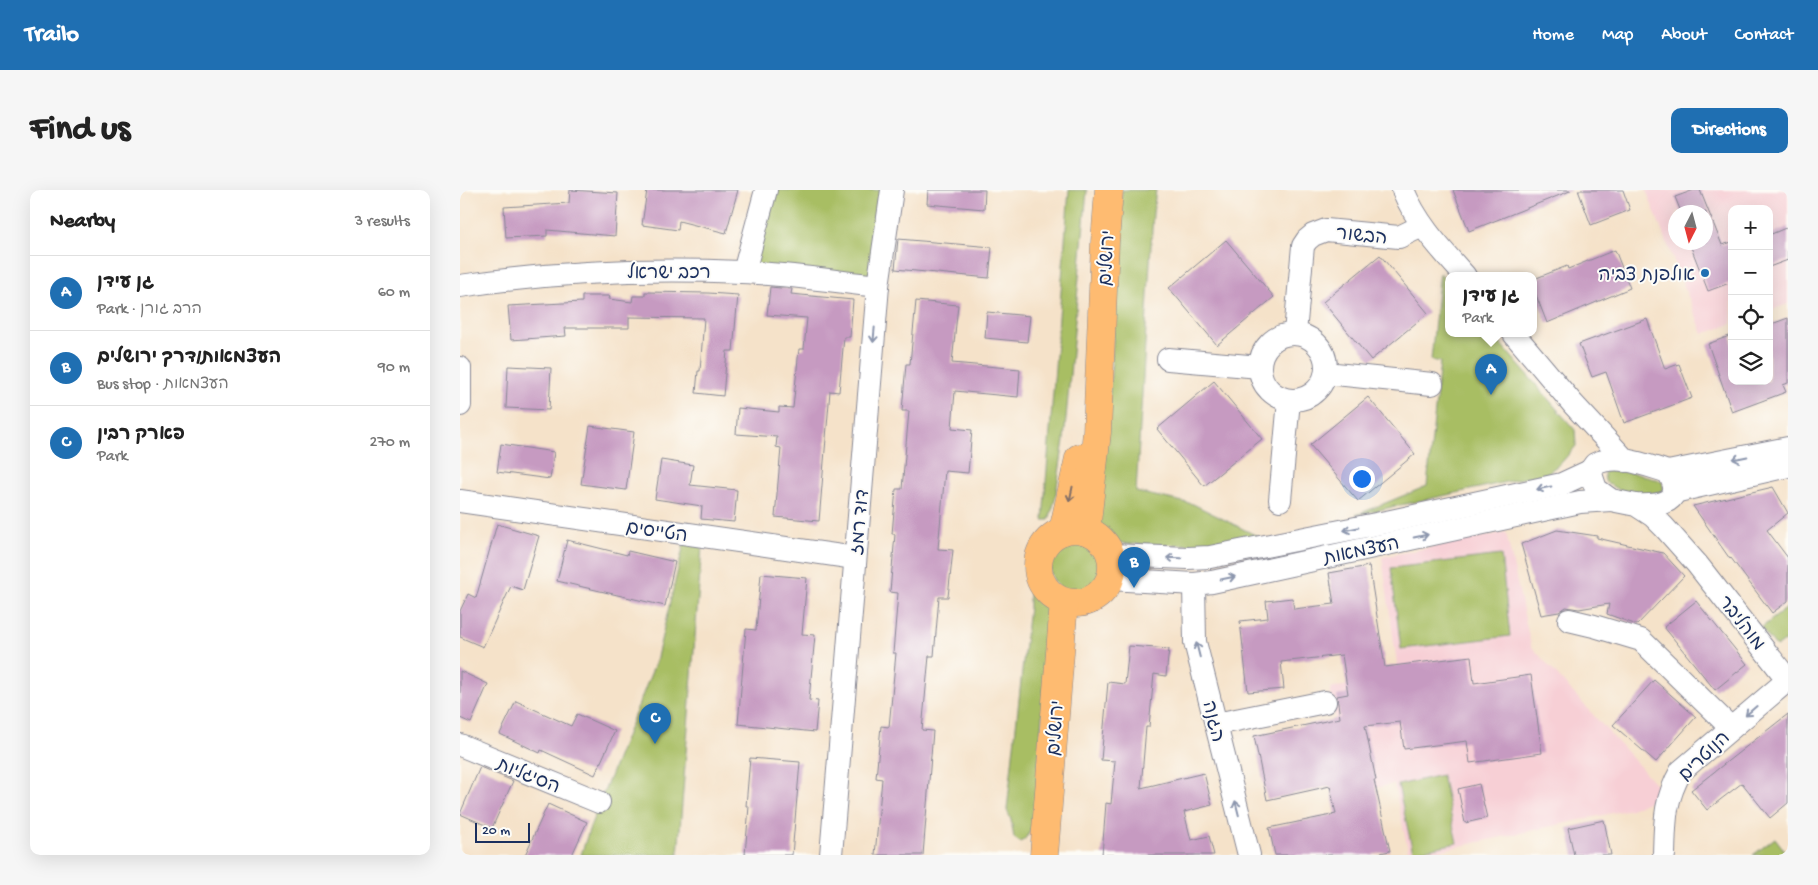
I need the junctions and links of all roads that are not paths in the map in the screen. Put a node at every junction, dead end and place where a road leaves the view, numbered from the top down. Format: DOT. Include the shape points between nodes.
graph roads {
  1 [pos="766,190"];
  2 [pos="892,190"];
  3 [pos="1109,190"];
  4 [pos="1403,190"];
  5 [pos="1422,226"];
  6 [pos="744,272"];
  7 [pos="1462,272"];
  8 [pos="460,286"];
  9 [pos="878,286"];
  10 [pos="1295,333"];
  11 [pos="1517,337"];
  12 [pos="1168,359"];
  13 [pos="1260,367"];
  14 [pos="460,368"];
  15 [pos="1326,373"];
  16 [pos="1432,384"];
  17 [pos="1289,400"];
  18 [pos="1573,404"];
  19 [pos="460,405"];
  20 [pos="1788,448"];
  21 [pos="1626,461"];
  22 [pos="1788,466"];
  23 [pos="1592,468"];
  24 [pos="1671,488"];
  25 [pos="1280,500"];
  26 [pos="1611,500"];
  27 [pos="460,501"];
  28 [pos="1636,505"];
  29 [pos="1074,531"];
  30 [pos="855,558"];
  31 [pos="1696,564"];
  32 [pos="1110,567"];
  33 [pos="1194,584"];
  34 [pos="1070,603"];
  35 [pos="1569,620"];
  36 [pos="1788,680"];
  37 [pos="1325,702"];
  38 [pos="1216,724"];
  39 [pos="1731,728"];
  40 [pos="460,746"];
  41 [pos="598,802"];
  42 [pos="831,855"];
  43 [pos="1044,855"];
  44 [pos="1058,855"];
  45 [pos="1249,855"];
  46 [pos="1664,855"];
  1 -- 6 [label="street"];
  2 -- 9 [label="street, דוד רמז"];
  3 -- 29 [label="main road, ירושלים" via="1098,432"];
  4 -- 5 [label="street"];
  5 -- 7 [label="street"];
  5 -- 10 [label="street, הבשור" via="1399,237 1326,230 1307,240 1303,246"];
  6 -- 8 [label="street, רכב ישראל" via="590,272"];
  6 -- 9 [label="street, רכב ישראל"];
  9 -- 30 [label="street, דוד רמז, one-way"];
  10 -- 13 [label="street" via="1276,338 1268,345 1262,354"];
  10 -- 15 [label="street" via="1317,343 1323,353"];
  11 -- 18 [label="street"];
  12 -- 13 [label="street"];
  13 -- 17 [label="street" via="1264,384 1271,392"];
  14 -- 19 [label="street"];
  15 -- 16 [label="street"];
  15 -- 17 [label="street" via="1321,386 1312,394"];
  17 -- 25 [label="street"];
  18 -- 21 [label="street"];
  18 -- 23 [label="street"];
  20 -- 24 [label="street, one-way"];
  21 -- 23 [label="street, העצמאות" via="1610,459"];
  21 -- 24 [label="street, העצמאות"];
  22 -- 24 [label="street"];
  23 -- 26 [label="street" via="1596,489"];
  23 -- 32 [label="street, העצמאות, one-way" via="1562,484 1391,521 1210,557"];
  24 -- 28 [label="street" via="1662,504"];
  24 -- 31 [label="street, מוהליבר" via="1678,529"];
  26 -- 28 [label="street, העצמאות"];
  33 -- 26 [label="street, העצמאות, one-way" via="1580,502"];
  27 -- 30 [label="street, הטייסים"];
  28 -- 31 [label="street, מוהליבר" via="1652,516"];
  29 -- 32 [label="main road" via="1097,536 1105,545"];
  29 -- 34 [label="main road" via="1053,536 1046,543 1038,562 1038,572 1046,590"];
  30 -- 42 [label="street, דוד רמז"];
  31 -- 36 [label="street, מוהליבר"];
  32 -- 33 [label="street, העצמאות"];
  32 -- 34 [label="main road" via="1105,589 1087,602"];
  38 -- 33 [label="street, הגנה, one-way" via="1196,642"];
  34 -- 43 [label="main road, ירושלים"];
  34 -- 44 [label="main road, ירושלים"];
  35 -- 39 [label="street" via="1641,640"];
  36 -- 39 [label="street, הנוטרים, one-way"];
  37 -- 38 [label="street"];
  45 -- 38 [label="street, הגנה, one-way"];
  39 -- 46 [label="street, הנוטרים" via="1681,771 1672,788"];
  40 -- 41 [label="street, הסיגליות"];
}
